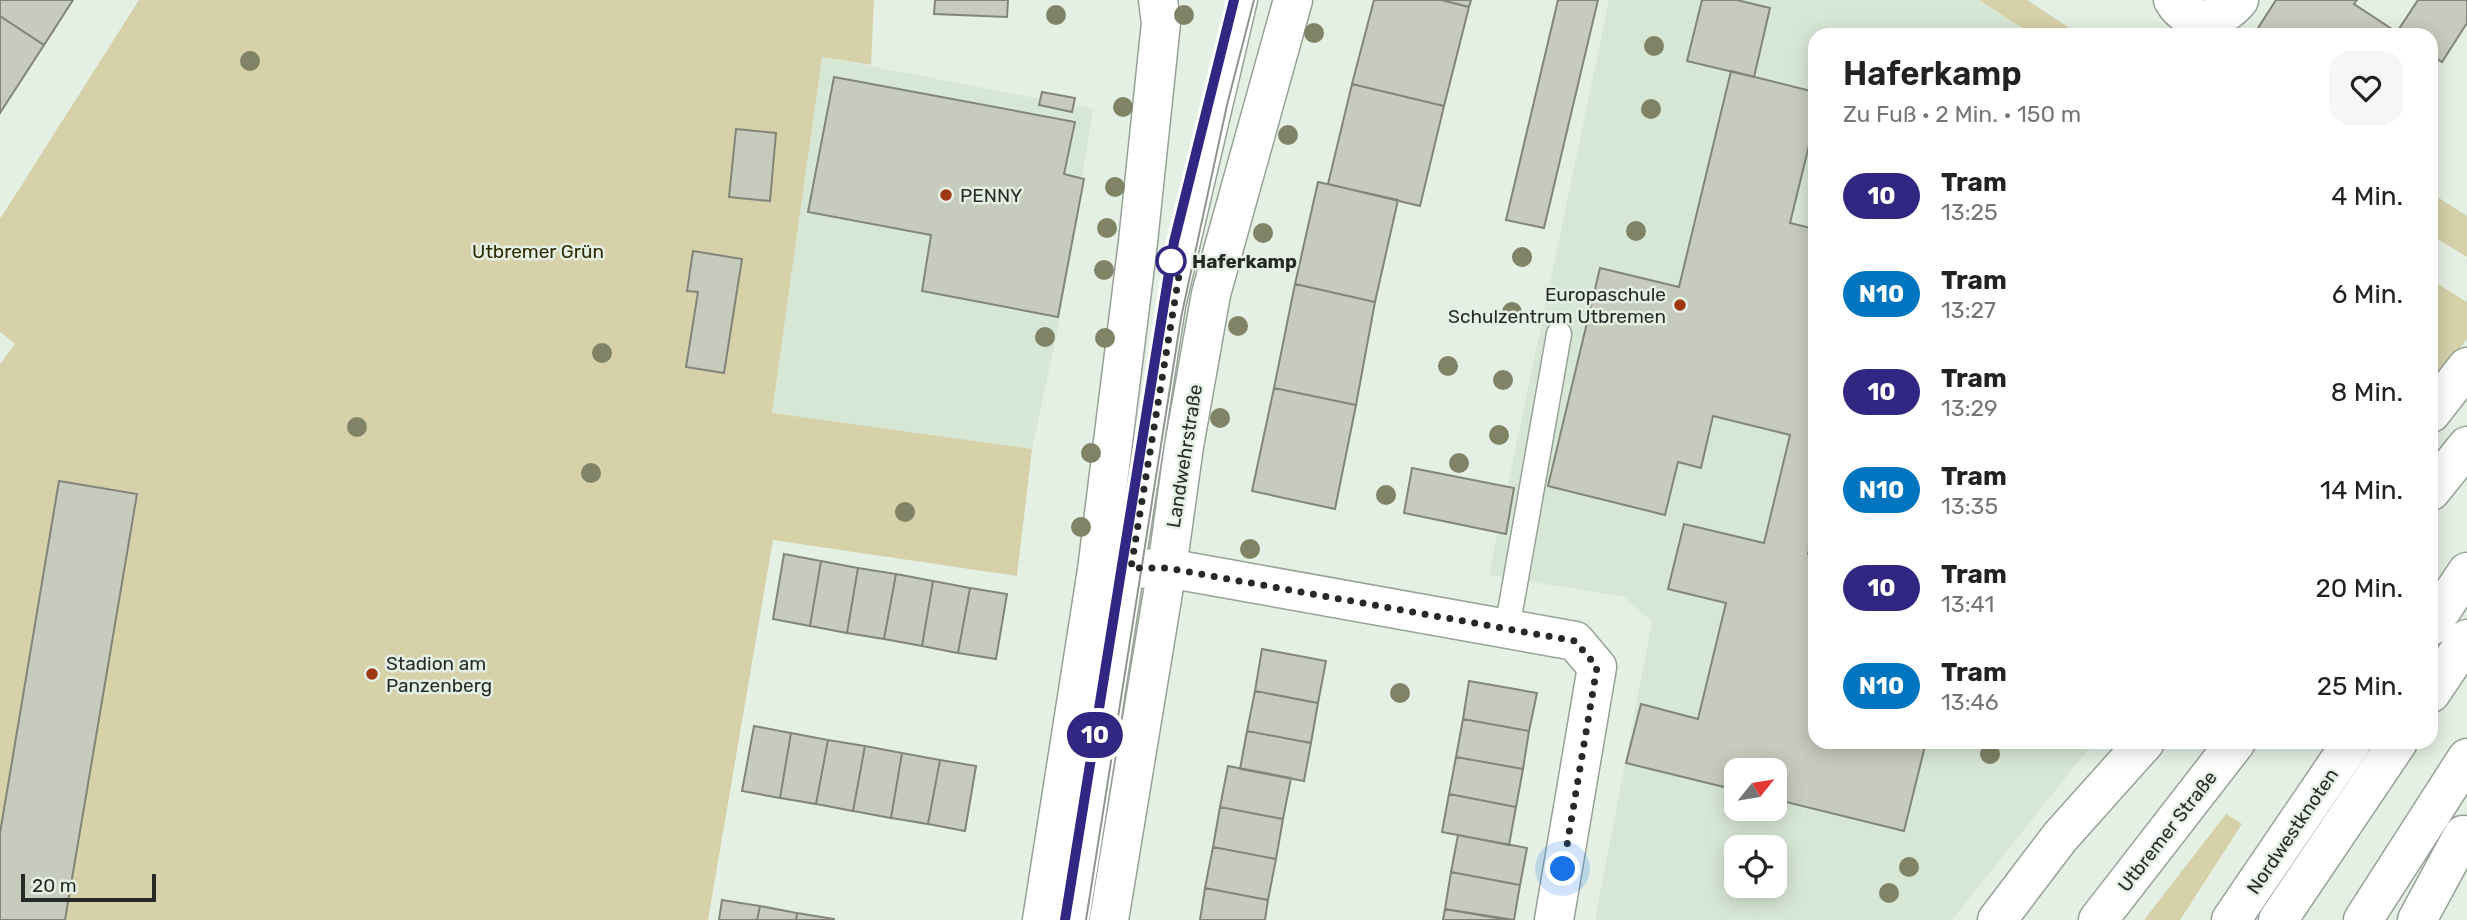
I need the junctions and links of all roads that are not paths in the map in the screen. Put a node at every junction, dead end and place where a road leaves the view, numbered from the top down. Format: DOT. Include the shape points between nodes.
graph roads {
  1 [pos="1158,0"];
  2 [pos="1245,0"];
  3 [pos="1293,0"];
  4 [pos="2173,0"];
  5 [pos="2238,0"];
  6 [pos="1559,334"];
  7 [pos="2467,367"];
  8 [pos="2438,403"];
  9 [pos="1132,568"];
  10 [pos="2467,572"];
  11 [pos="2438,616"];
  12 [pos="1507,629"];
  13 [pos="2467,639"];
  14 [pos="2438,682"];
  15 [pos="2139,749"];
  16 [pos="2231,749"];
  17 [pos="2347,749"];
  18 [pos="2393,749"];
  19 [pos="2467,758"];
  20 [pos="2466,834"];
  21 [pos="1042,920"];
  22 [pos="1077,920"];
  23 [pos="1110,920"];
  24 [pos="1554,920"];
  25 [pos="1997,920"];
  26 [pos="2098,920"];
  27 [pos="2231,920"];
  28 [pos="2278,920"];
  29 [pos="2363,920"];
  30 [pos="2417,920"];
  1 -- 9 [label="main road, Landwehrstraße" via="1161,23 1138,242"];
  2 -- 9 [label="lane" via="1172,306"];
  3 -- 9 [label="main road, Landwehrstraße" via="1211,294 1184,446"];
  4 -- 5 [label="main road" via="2185,14 2200,20 2216,19"];
  6 -- 12 [label="lane"];
  7 -- 8 [label="main road"];
  9 -- 12 [label="main road"];
  9 -- 21 [label="main road, Landwehrstraße"];
  9 -- 22 [label="lane"];
  9 -- 23 [label="main road, Landwehrstraße"];
  10 -- 11 [label="main road"];
  12 -- 24 [label="main road" via="1575,641 1597,667"];
  13 -- 14 [label="main road"];
  15 -- 25 [label="main road" via="2060,837"];
  16 -- 26 [label="main road, Utbremer Straße"];
  17 -- 27 [label="main road, Nordwestknoten"];
  18 -- 28 [label="main road, Nordwestknoten"];
  19 -- 29 [label="main road"];
  20 -- 30 [label="main road"];
}
